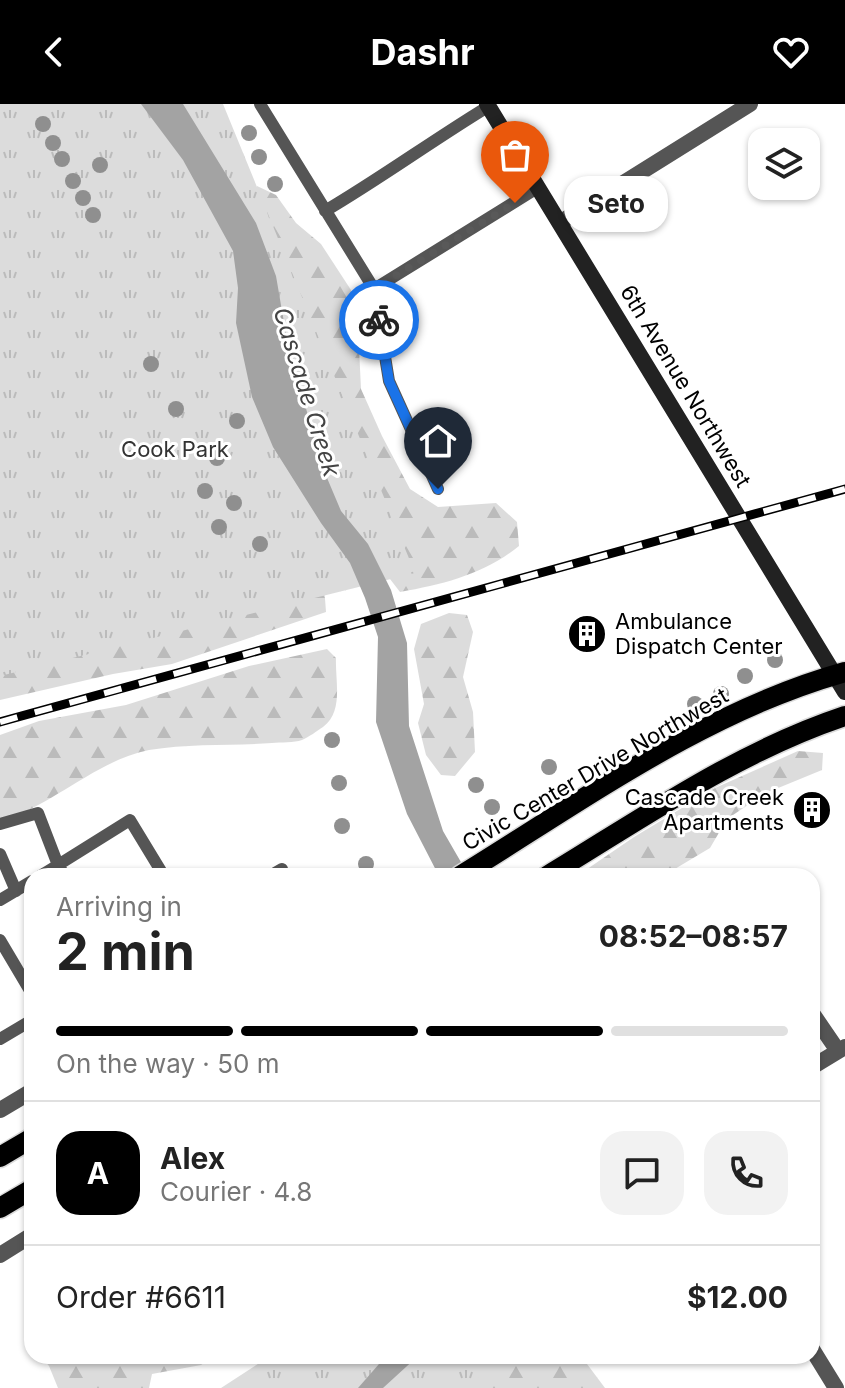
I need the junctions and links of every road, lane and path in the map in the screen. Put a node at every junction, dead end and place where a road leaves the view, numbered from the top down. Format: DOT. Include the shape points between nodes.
graph roads {
  1 [pos="260,104"];
  2 [pos="750,104"];
  3 [pos="488,105"];
  4 [pos="539,187"];
  5 [pos="325,211"];
  6 [pos="561,222"];
  7 [pos="374,289"];
  8 [pos="438,489"];
  9 [pos="842,680"];
  10 [pos="845,716"];
  11 [pos="0,824"];
  12 [pos="0,854"];
  13 [pos="60,868"];
  14 [pos="64,868"];
  15 [pos="159,868"];
  16 [pos="473,868"];
  17 [pos="560,868"];
  18 [pos="24,886"];
  19 [pos="16,891"];
  20 [pos="0,900"];
  21 [pos="0,940"];
  22 [pos="24,980"];
  23 [pos="820,1023"];
  24 [pos="24,1024"];
  25 [pos="2,1034"];
  26 [pos="843,1052"];
  27 [pos="820,1063"];
  28 [pos="24,1096"];
  29 [pos="0,1110"];
  30 [pos="24,1143"];
  31 [pos="0,1157"];
  32 [pos="24,1194"];
  33 [pos="0,1208"];
  34 [pos="24,1240"];
  35 [pos="0,1255"];
  36 [pos="820,1362"];
  37 [pos="836,1388"];
  1 -- 5 [label="lane"];
  2 -- 6 [label="street"];
  3 -- 4 [label="street, 6th Avenue Northwest"];
  3 -- 5 [label="lane"];
  4 -- 6 [label="street, 6th Avenue Northwest"];
  4 -- 7 [label="lane"];
  5 -- 7 [label="lane"];
  6 -- 9 [label="street, 6th Avenue Northwest"];
  7 -- 8 [label="lane" via="389,381"];
  9 -- 16 [label="main road, Civic Center Drive Northwest" via="767,700 702,730"];
  10 -- 17 [label="main road" via="750,754"];
  11 -- 13 [label="lane" via="38,813"];
  12 -- 19 [label="lane"];
  14 -- 15 [label="lane" via="130,820"];
  18 -- 19 [label="lane"];
  19 -- 20 [label="lane"];
  21 -- 22 [label="lane"];
  23 -- 26 [label="street"];
  24 -- 25 [label="lane"];
  26 -- 27 [label="street"];
  28 -- 29 [label="street"];
  30 -- 31 [label="main road"];
  32 -- 33 [label="main road"];
  34 -- 35 [label="street"];
  36 -- 37 [label="street"];
}
